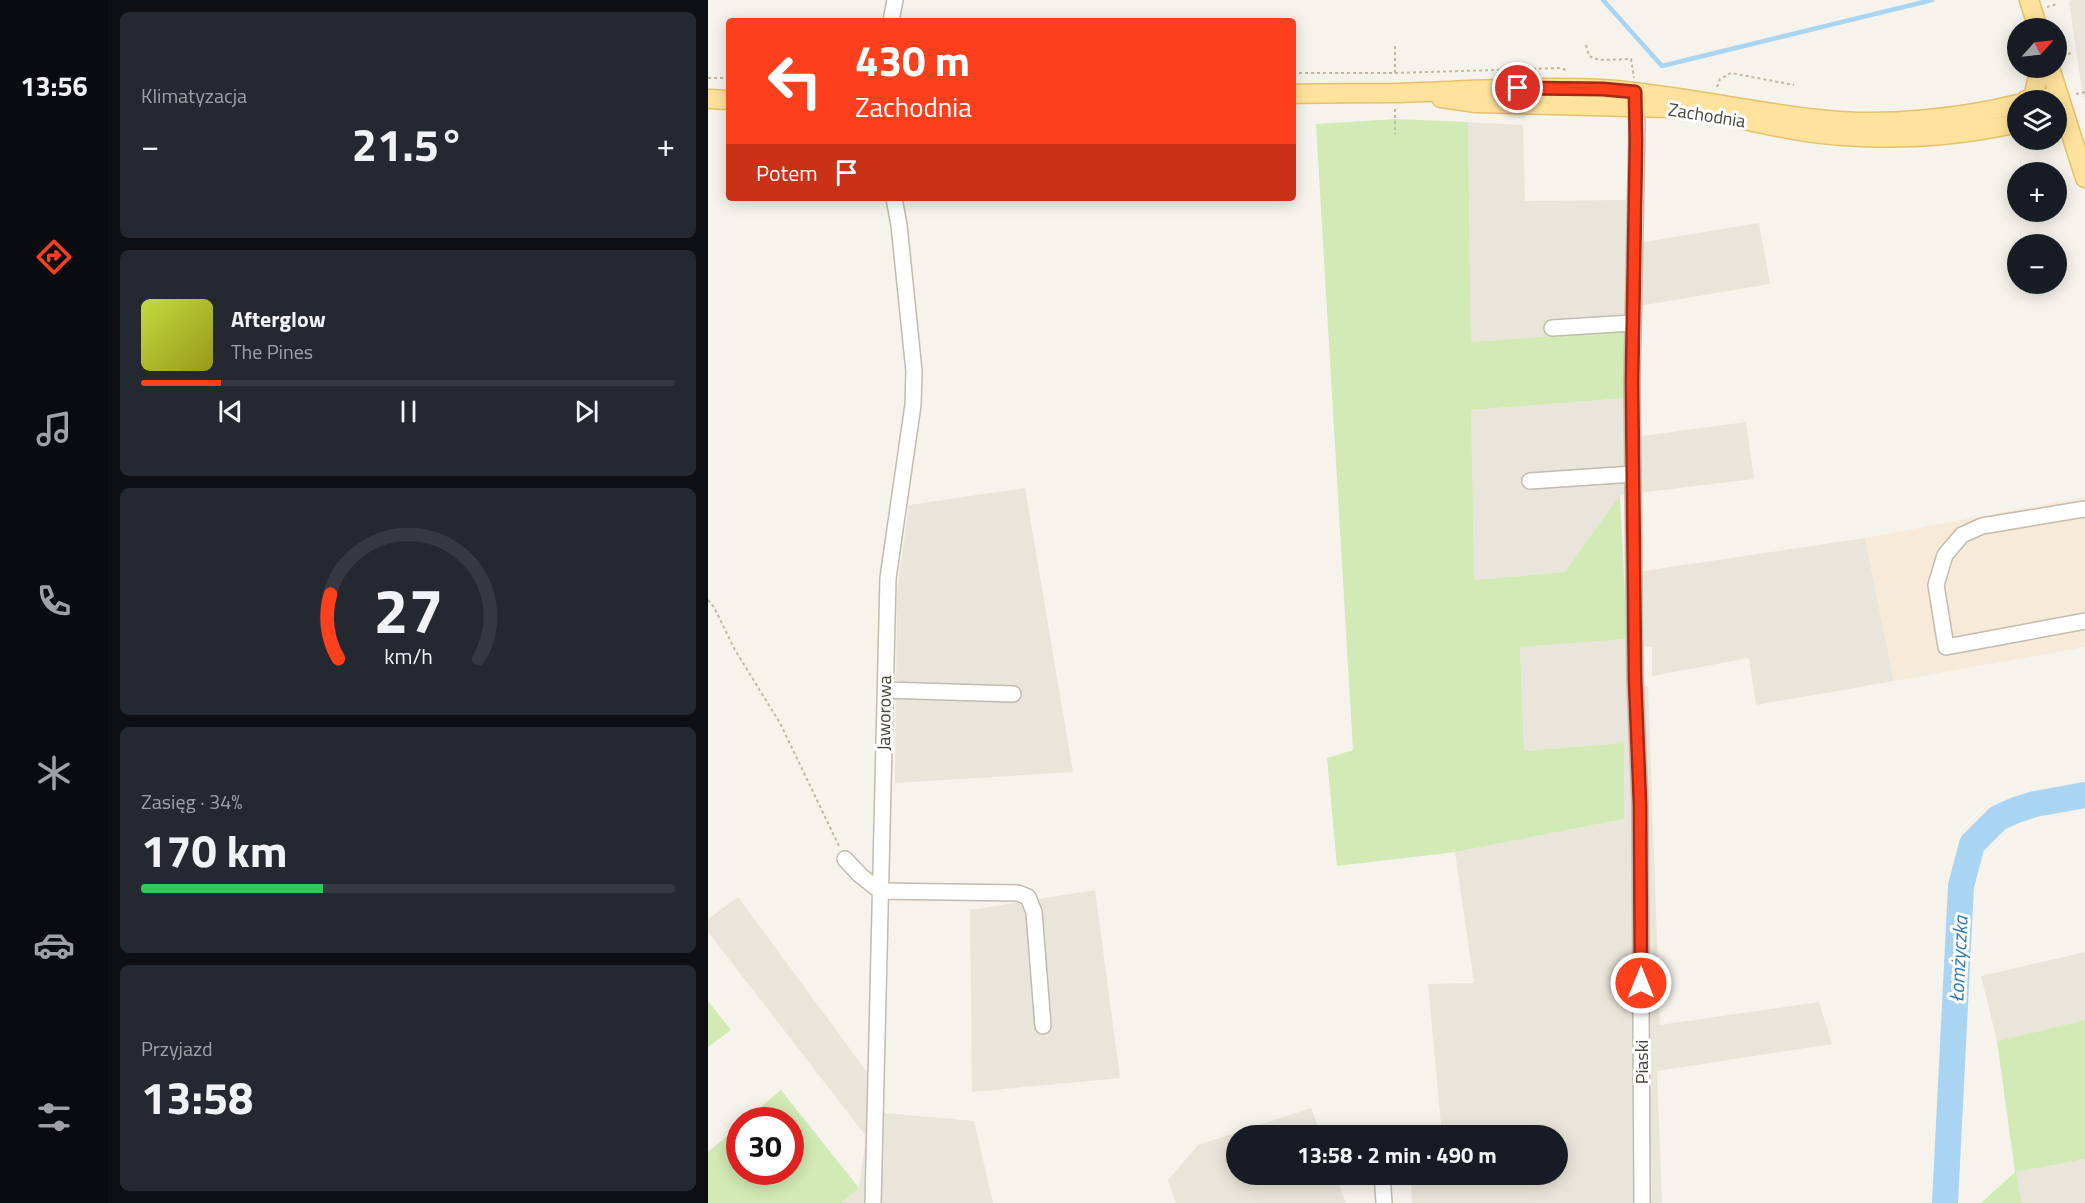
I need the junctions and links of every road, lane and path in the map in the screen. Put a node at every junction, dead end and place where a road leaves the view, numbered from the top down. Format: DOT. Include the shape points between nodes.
graph roads {
  1 [pos="897,0"];
  2 [pos="2029,0"];
  3 [pos="892,18"];
  4 [pos="901,18"];
  5 [pos="2035,18"];
  6 [pos="1586,45"];
  7 [pos="2072,52"];
  8 [pos="2067,54"];
  9 [pos="1575,72"];
  10 [pos="1296,73"];
  11 [pos="1624,77"];
  12 [pos="708,78"];
  13 [pos="726,78"];
  14 [pos="1794,85"];
  15 [pos="1635,92"];
  16 [pos="1296,94"];
  17 [pos="1715,103"];
  18 [pos="2007,105"];
  19 [pos="2067,121"];
  20 [pos="2007,125"];
  21 [pos="2067,142"];
  22 [pos="2080,152"];
  23 [pos="2085,178"];
  24 [pos="895,201"];
  25 [pos="901,201"];
  26 [pos="899,225"];
  27 [pos="1632,323"];
  28 [pos="1552,328"];
  29 [pos="1633,474"];
  30 [pos="1530,481"];
  31 [pos="2085,509"];
  32 [pos="708,600"];
  33 [pos="2085,621"];
  34 [pos="886,690"];
  35 [pos="1013,694"];
  36 [pos="845,859"];
  37 [pos="880,891"];
  38 [pos="1043,1026"];
  39 [pos="1383,1185"];
  40 [pos="873,1203"];
  41 [pos="1384,1203"];
  42 [pos="1642,1203"];
  1 -- 3 [label="street"];
  1 -- 4 [label="street"];
  2 -- 5 [label="main road"];
  6 -- 15 [label="path" via="1589,56 1599,60 1631,59"];
  7 -- 8 [label="path"];
  9 -- 10 [label="path" via="1561,68 1498,68"];
  11 -- 15 [label="path"];
  12 -- 13 [label="path"];
  14 -- 17 [label="path" via="1731,73 1720,79"];
  15 -- 16 [label="main road, Zachodnia" via="1476,103 1395,93"];
  15 -- 17 [label="main road, Zachodnia"];
  15 -- 20 [label="main road, Zachodnia" via="1713,114 1843,136 1952,134"];
  15 -- 27 [label="street, Piaski"];
  17 -- 18 [label="main road, Zachodnia" via="1866,122 1949,117"];
  19 -- 22 [label="main road"];
  21 -- 22 [label="main road"];
  22 -- 23 [label="main road"];
  24 -- 26 [label="street, Jaworowa"];
  25 -- 26 [label="street, Jaworowa"];
  26 -- 34 [label="street, Jaworowa" via="914,371 913,405 888,578"];
  27 -- 28 [label="street"];
  27 -- 29 [label="street, Piaski"];
  29 -- 30 [label="street"];
  29 -- 42 [label="street, Piaski"];
  31 -- 33 [label="street" via="1982,526 1962,535 1945,555 1936,585 1946,647"];
  32 -- 36 [label="path" via="780,723"];
  34 -- 35 [label="street"];
  34 -- 37 [label="street, Jaworowa"];
  36 -- 37 [label="street"];
  37 -- 38 [label="street" via="1018,893 1028,897 1034,912"];
  37 -- 40 [label="street, Jaworowa"];
  39 -- 41 [label="street"];
}
